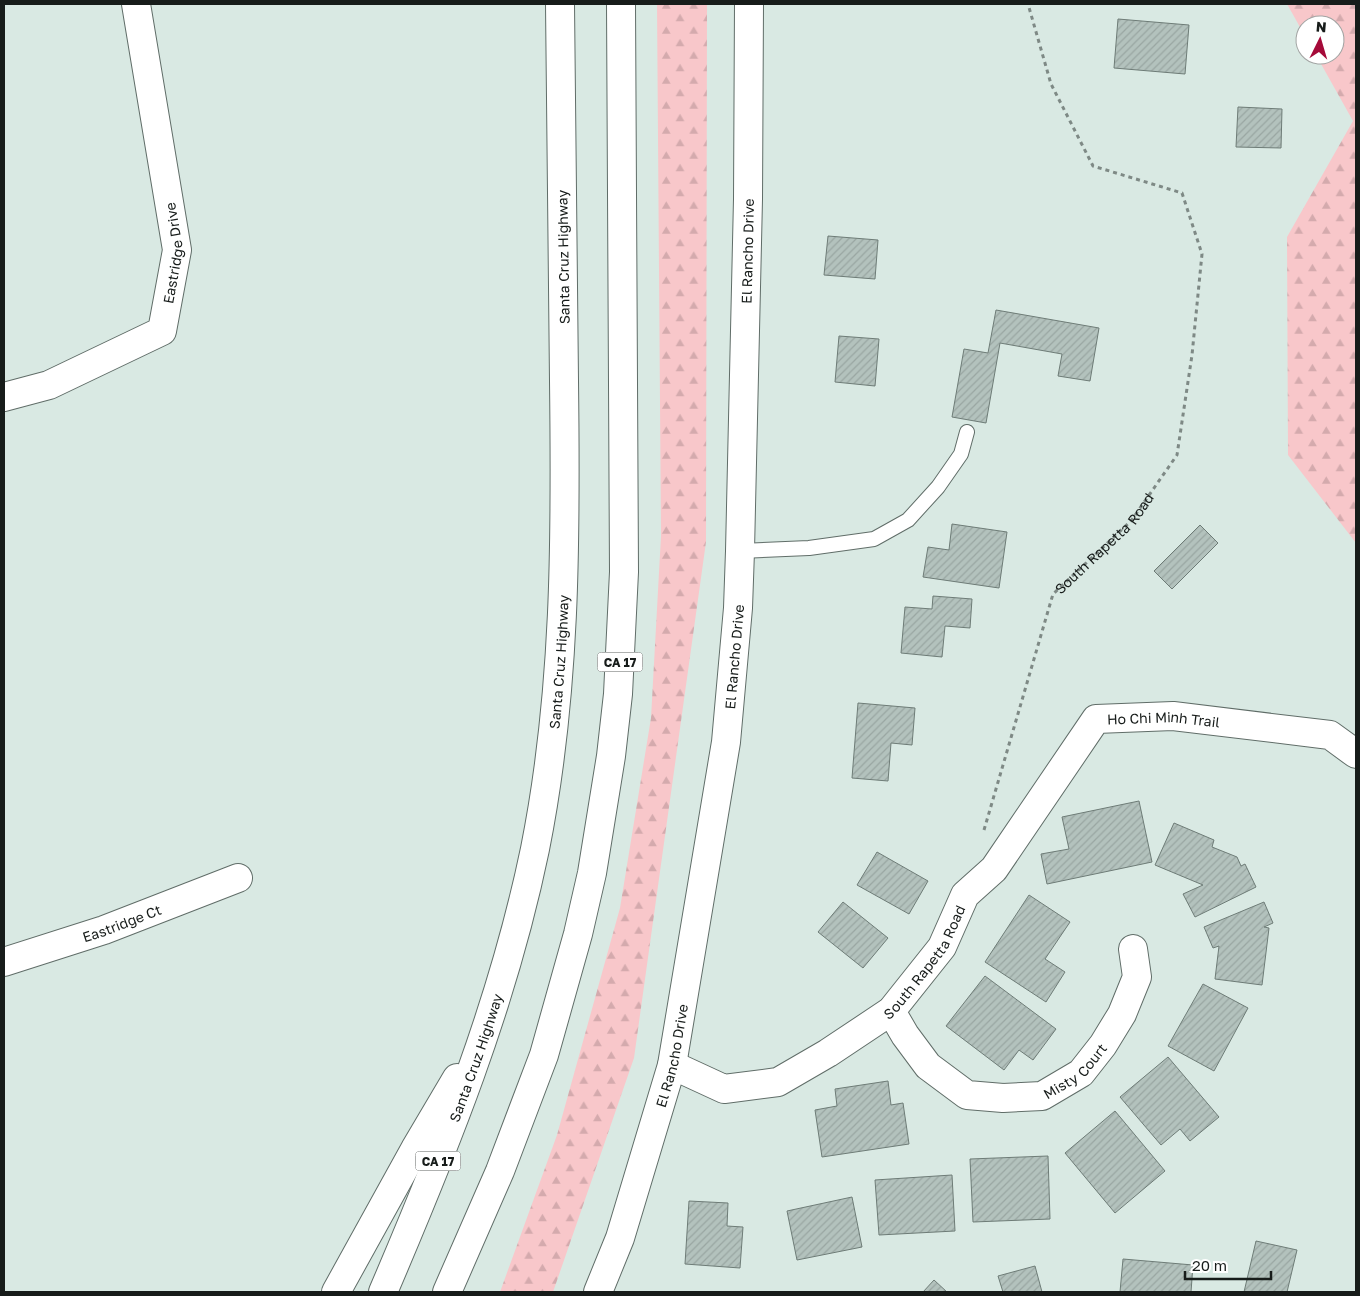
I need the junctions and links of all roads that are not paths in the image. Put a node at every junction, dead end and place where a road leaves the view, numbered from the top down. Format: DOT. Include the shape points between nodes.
graph roads {
  1 [pos="136,4"];
  2 [pos="560,4"];
  3 [pos="621,4"];
  4 [pos="749,4"];
  5 [pos="4,397"];
  6 [pos="967,432"];
  7 [pos="740,551"];
  8 [pos="1356,754"];
  9 [pos="238,878"];
  10 [pos="965,895"];
  11 [pos="1133,949"];
  12 [pos="4,962"];
  13 [pos="891,1011"];
  14 [pos="488,1027"];
  15 [pos="672,1064"];
  16 [pos="336,1292"];
  17 [pos="383,1292"];
  18 [pos="447,1292"];
  19 [pos="598,1292"];
  1 -- 5 [label="main road, Eastridge Drive" via="177,250 162,331 49,385"];
  2 -- 14 [label="main road, Santa Cruz Highway / CA 17" via="565,469 561,658 535,846"];
  3 -- 18 [label="main road, CA 17" via="624,572 611,756 592,873 544,1055 500,1171"];
  4 -- 7 [label="main road, El Rancho Drive"];
  6 -- 7 [label="lane" via="961,454 938,487 908,520 874,539 809,548"];
  7 -- 15 [label="main road, El Rancho Drive" via="726,742"];
  8 -- 10 [label="main road, Ho Chi Minh Trail" via="1330,735 1173,716 1096,719 994,869"];
  9 -- 12 [label="main road, Eastridge Ct" via="104,930"];
  10 -- 13 [label="main road, South Rapetta Road" via="942,947"];
  11 -- 13 [label="main road, Misty Court" via="1137,977 1122,1014 1081,1073 1042,1096 1003,1098 968,1095 928,1066"];
  13 -- 15 [label="main road, South Rapetta Road" via="778,1082 724,1089"];
  14 -- 16 [label="main road" via="415,1149"];
  14 -- 17 [label="main road, Santa Cruz Highway / CA 17" via="444,1146"];
  15 -- 19 [label="main road, El Rancho Drive" via="620,1238"];
}
